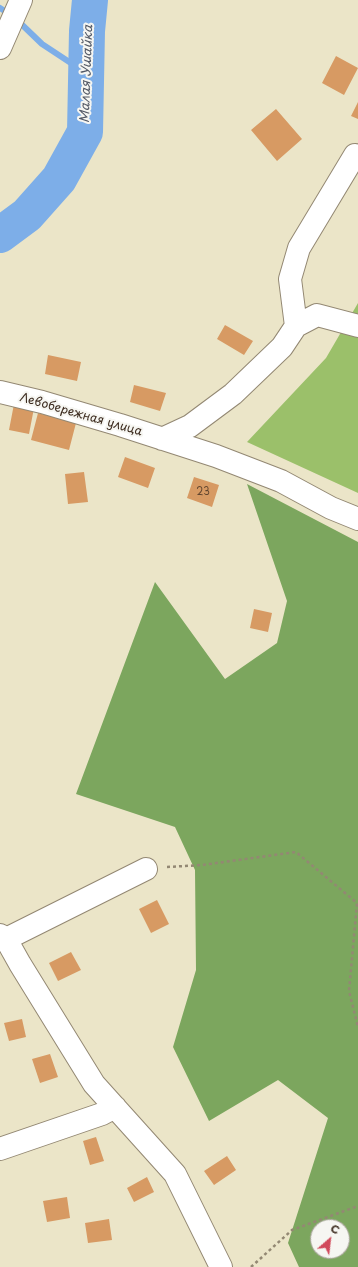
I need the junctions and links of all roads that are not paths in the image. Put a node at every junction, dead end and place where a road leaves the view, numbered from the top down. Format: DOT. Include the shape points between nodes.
graph roads {
  1 [pos="17,2"];
  2 [pos="0,48"];
  3 [pos="355,155"];
  4 [pos="296,326"];
  5 [pos="358,326"];
  6 [pos="0,392"];
  7 [pos="162,439"];
  8 [pos="358,519"];
  9 [pos="146,869"];
  10 [pos="3,937"];
  11 [pos="115,1107"];
  12 [pos="0,1149"];
  13 [pos="221,1267"];
  1 -- 2 [label="street"];
  3 -- 4 [label="street" via="299,248 290,279"];
  4 -- 5 [label="street" via="317,315"];
  4 -- 7 [label="street" via="282,347 233,394 190,426"];
  6 -- 7 [label="street, Левобережная улица" via="113,422"];
  7 -- 8 [label="street, Левобережная улица" via="281,481"];
  9 -- 10 [label="street"];
  10 -- 11 [label="street" via="94,1084"];
  11 -- 12 [label="street" via="102,1114"];
  11 -- 13 [label="street" via="175,1174"];
}
